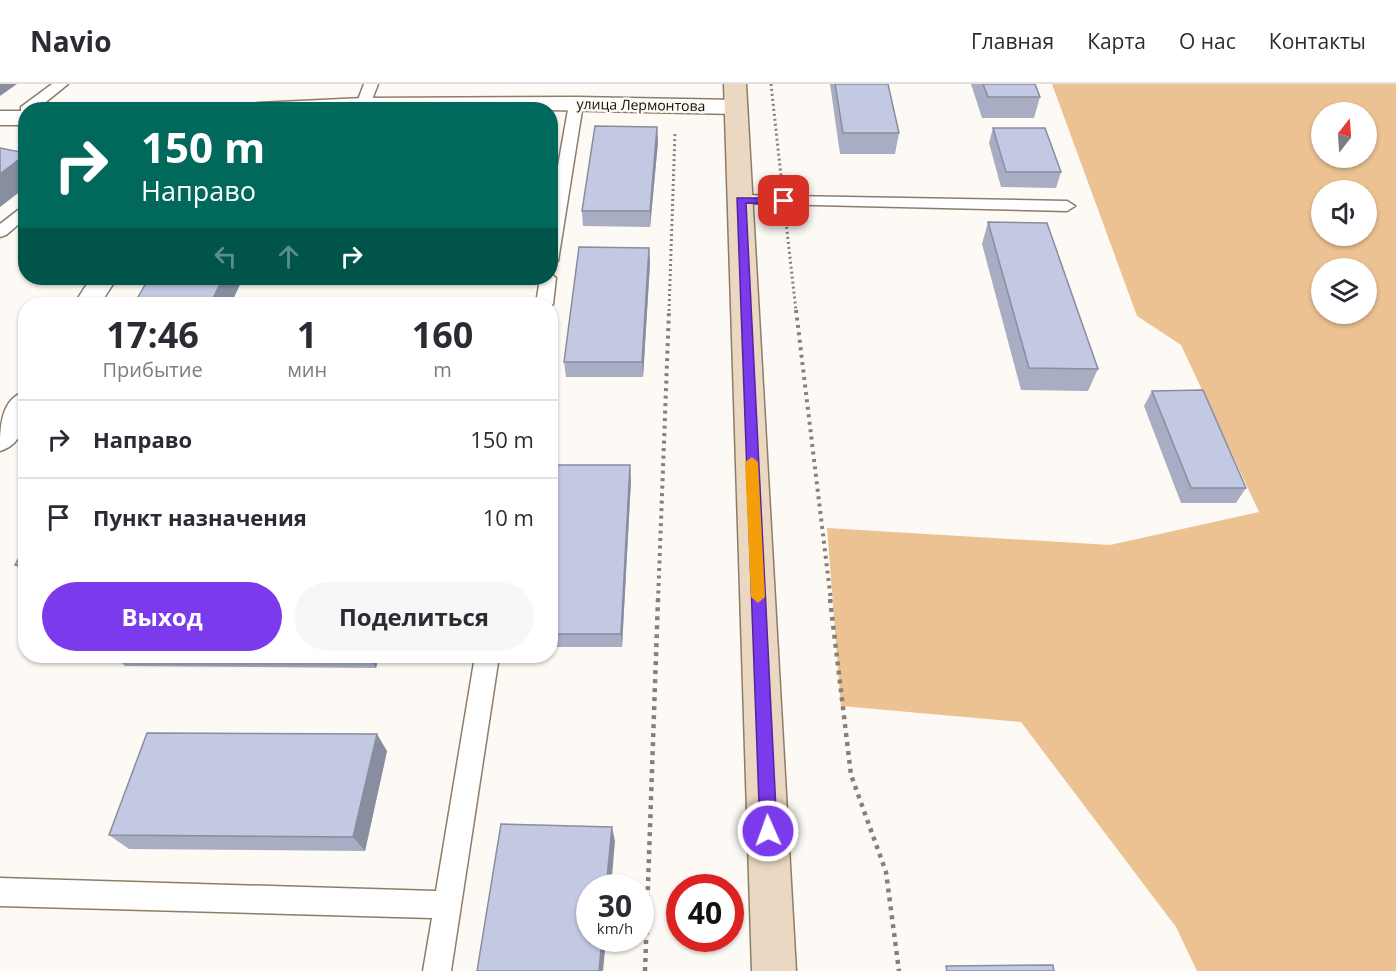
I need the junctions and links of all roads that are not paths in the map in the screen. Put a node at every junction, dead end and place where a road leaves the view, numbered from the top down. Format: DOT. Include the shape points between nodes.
graph roads {
  1 [pos="61,84"];
  2 [pos="372,84"];
  3 [pos="736,96"];
  4 [pos="36,102"];
  5 [pos="364,102"];
  6 [pos="558,104"];
  7 [pos="576,104"];
  8 [pos="740,200"];
  9 [pos="1067,206"];
  10 [pos="558,213"];
  11 [pos="18,216"];
  12 [pos="0,232"];
  13 [pos="18,413"];
  14 [pos="0,440"];
  15 [pos="486,663"];
  16 [pos="0,892"];
  17 [pos="447,905"];
  18 [pos="437,971"];
  19 [pos="774,971"];
  1 -- 4 [label="lane"];
  2 -- 5 [label="lane"];
  3 -- 7 [label="street, улица Лермонтова" via="676,105"];
  3 -- 8 [label="street"];
  6 -- 7 [label="street, улица Лермонтова"];
  7 -- 10 [label="lane"];
  8 -- 9 [label="lane"];
  8 -- 19 [label="street"];
  11 -- 12 [label="lane"];
  13 -- 14 [label="street"];
  15 -- 17 [label="lane"];
  16 -- 17 [label="lane"];
  17 -- 18 [label="lane"];
}
